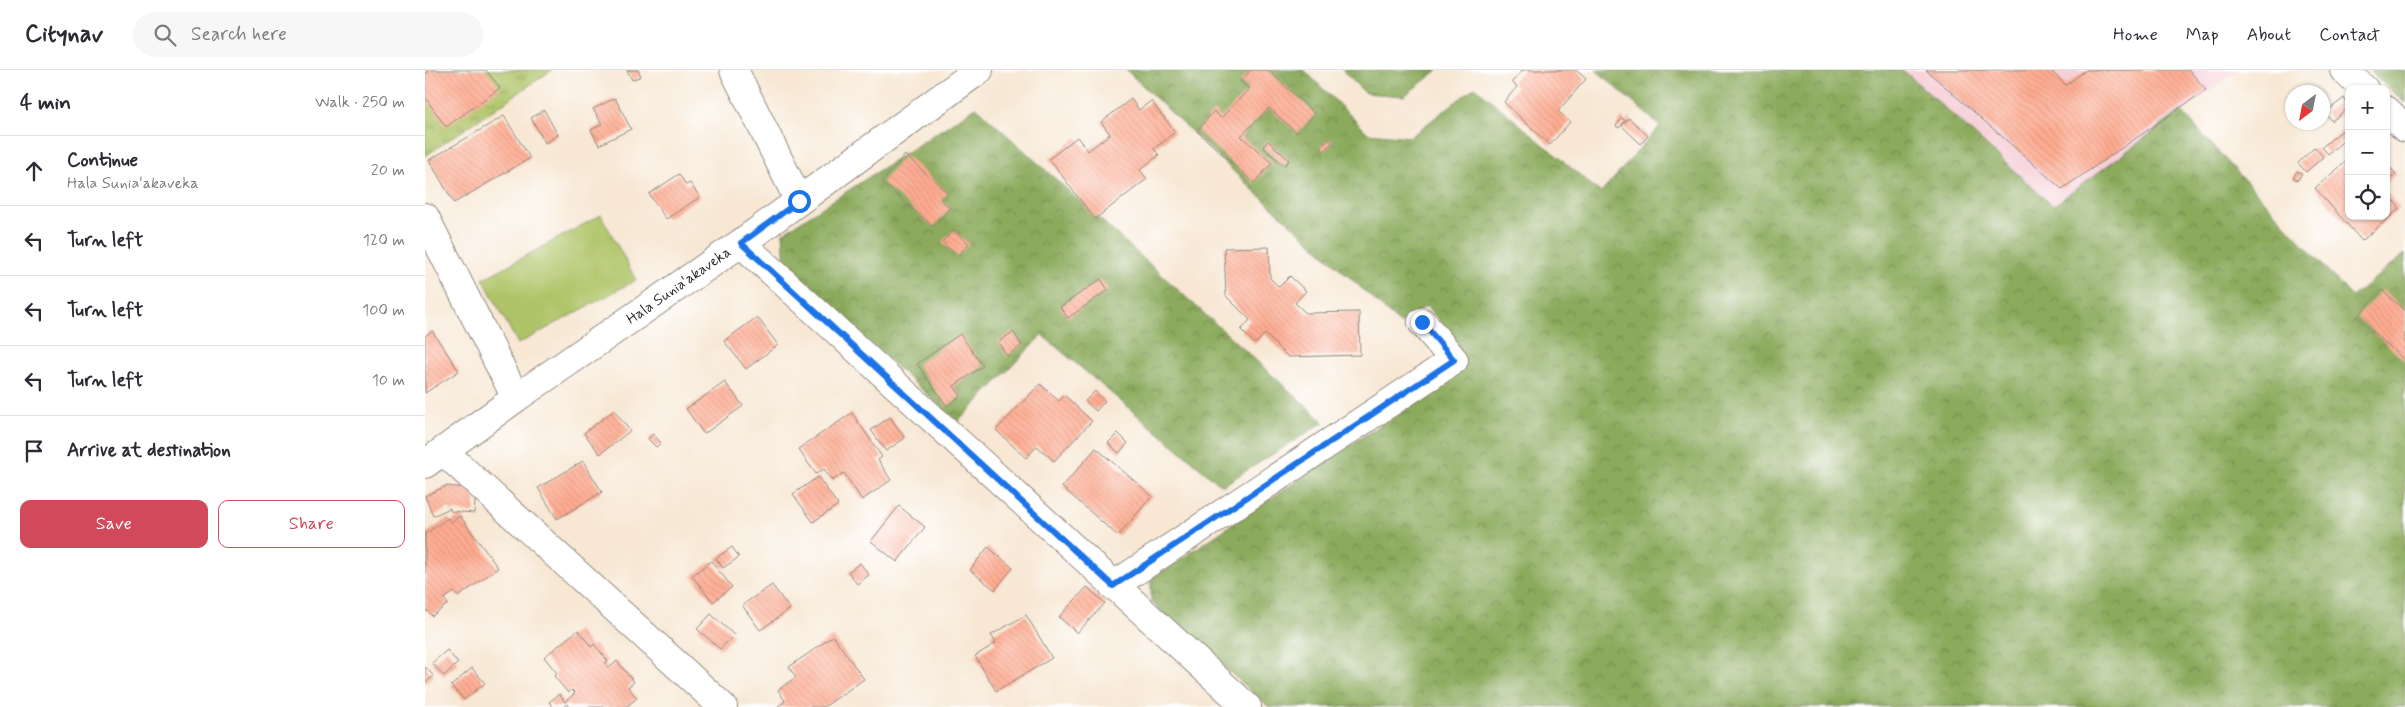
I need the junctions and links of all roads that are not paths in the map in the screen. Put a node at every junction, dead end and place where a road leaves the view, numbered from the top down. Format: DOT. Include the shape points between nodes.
graph roads {
  1 [pos="734,70"];
  2 [pos="979,70"];
  3 [pos="2344,70"];
  4 [pos="2359,85"];
  5 [pos="2390,114"];
  6 [pos="2405,128"];
  7 [pos="799,201"];
  8 [pos="425,217"];
  9 [pos="741,243"];
  10 [pos="1422,322"];
  11 [pos="516,398"];
  12 [pos="434,457"];
  13 [pos="1113,586"];
  14 [pos="723,707"];
  15 [pos="1247,707"];
  1 -- 7 [label="street"];
  2 -- 7 [label="street, Hala Sunia'akaveka"];
  3 -- 4 [label="street"];
  5 -- 6 [label="street"];
  7 -- 9 [label="street, Hala Sunia'akaveka"];
  8 -- 11 [label="street"];
  9 -- 11 [label="street, Hala Sunia'akaveka"];
  9 -- 13 [label="street"];
  10 -- 13 [label="street" via="1454,360"];
  11 -- 12 [label="street, Hala Sunia'akaveka"];
  12 -- 14 [label="street"];
  13 -- 15 [label="street"];
}
